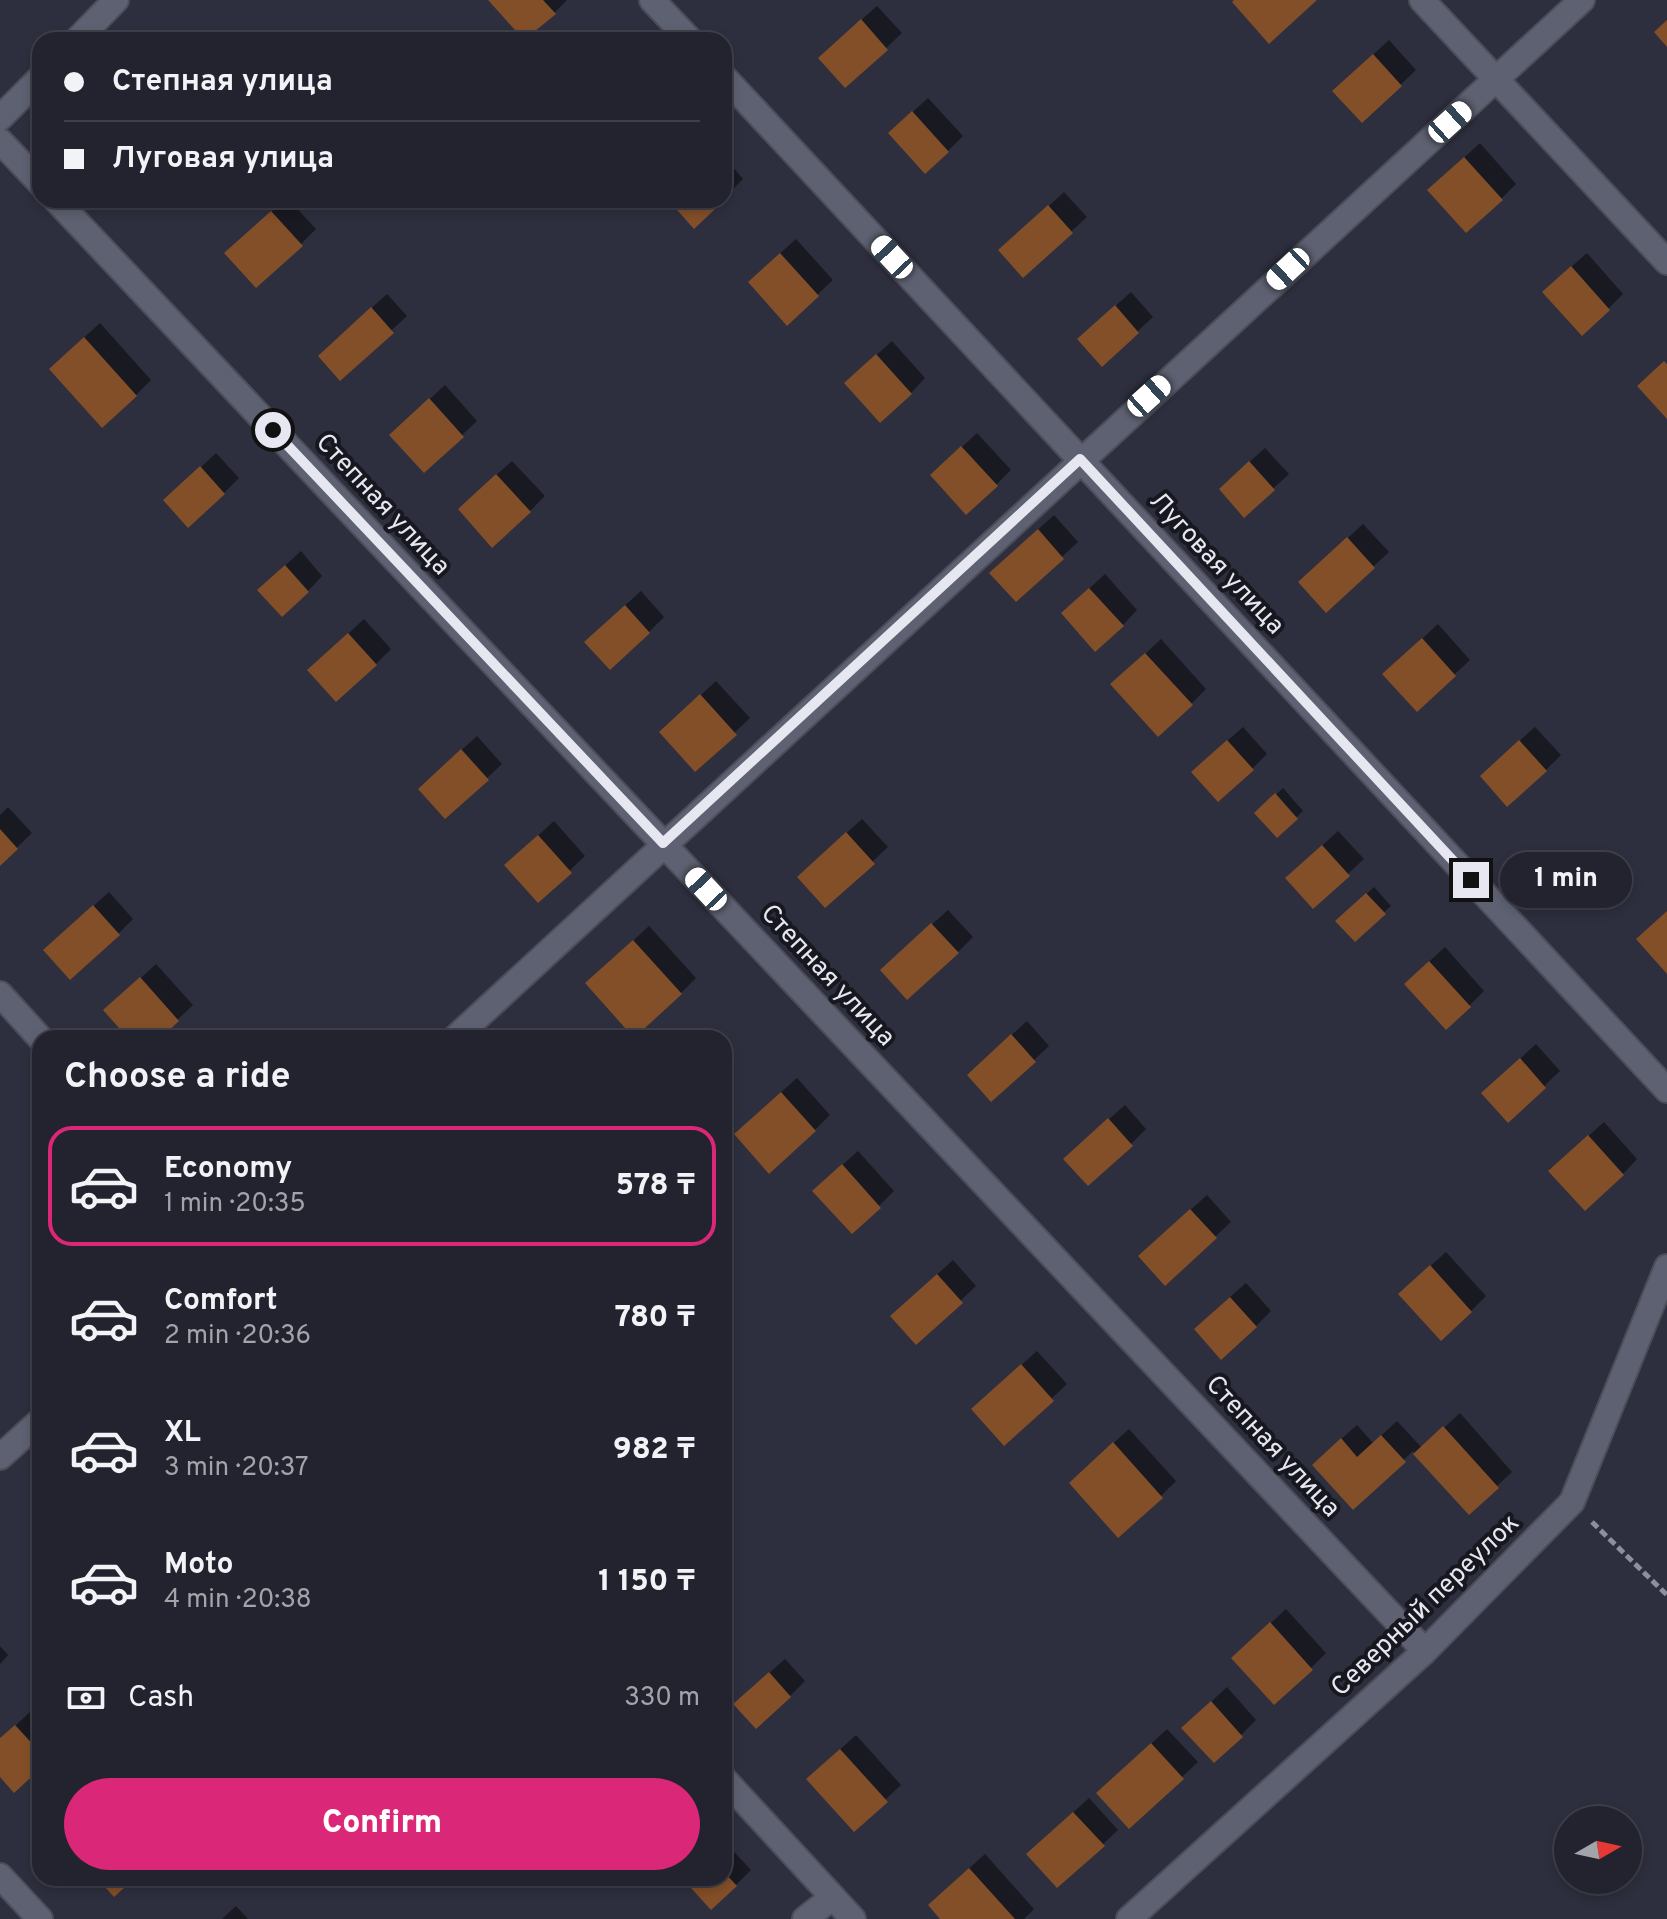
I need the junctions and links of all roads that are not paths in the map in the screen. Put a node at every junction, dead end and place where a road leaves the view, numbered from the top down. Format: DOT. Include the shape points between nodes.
graph roads {
  1 [pos="116,0"];
  2 [pos="652,0"];
  3 [pos="1422,0"];
  4 [pos="1582,0"];
  5 [pos="85,32"];
  6 [pos="682,32"];
  7 [pos="1497,79"];
  8 [pos="32,86"];
  9 [pos="732,86"];
  10 [pos="0,118"];
  11 [pos="0,141"];
  12 [pos="32,175"];
  13 [pos="64,208"];
  14 [pos="1667,262"];
  15 [pos="1080,459"];
  16 [pos="663,843"];
  17 [pos="0,994"];
  18 [pos="33,1030"];
  19 [pos="464,1030"];
  20 [pos="1667,1090"];
  21 [pos="1667,1267"];
  22 [pos="32,1428"];
  23 [pos="0,1457"];
  24 [pos="1425,1651"];
  25 [pos="732,1788"];
  26 [pos="0,1876"];
  27 [pos="833,1897"];
  28 [pos="40,1919"];
  29 [pos="805,1919"];
  30 [pos="853,1919"];
  31 [pos="1129,1919"];
  1 -- 5 [label="street"];
  2 -- 6 [label="street"];
  3 -- 7 [label="street"];
  4 -- 7 [label="street"];
  7 -- 14 [label="street"];
  7 -- 15 [label="street"];
  8 -- 10 [label="street"];
  9 -- 15 [label="street, Луговая улица"];
  11 -- 12 [label="street"];
  13 -- 16 [label="street, Степная улица"];
  15 -- 16 [label="street"];
  15 -- 20 [label="street, Луговая улица"];
  16 -- 19 [label="street"];
  16 -- 24 [label="street, Степная улица"];
  17 -- 18 [label="street"];
  21 -- 24 [label="street, Северный переулок" via="1572,1502"];
  22 -- 23 [label="street"];
  24 -- 31 [label="street, Северный переулок"];
  25 -- 27 [label="street"];
  26 -- 28 [label="street"];
  27 -- 29 [label="street"];
  27 -- 30 [label="street"];
}
